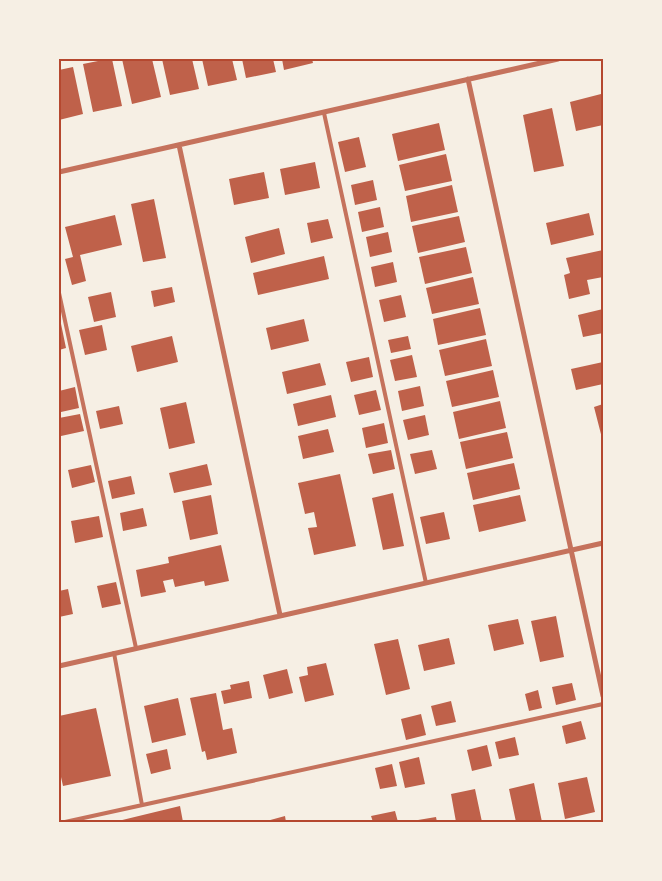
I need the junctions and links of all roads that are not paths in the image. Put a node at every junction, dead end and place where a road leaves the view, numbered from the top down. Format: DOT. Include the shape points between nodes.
graph roads {
  1 [pos="558,59"];
  2 [pos="468,79"];
  3 [pos="324,113"];
  4 [pos="179,145"];
  5 [pos="59,172"];
  6 [pos="59,293"];
  7 [pos="603,543"];
  8 [pos="572,551"];
  9 [pos="426,583"];
  10 [pos="280,615"];
  11 [pos="136,648"];
  12 [pos="114,653"];
  13 [pos="59,666"];
  14 [pos="603,696"];
  15 [pos="603,704"];
  16 [pos="142,805"];
  17 [pos="65,822"];
  1 -- 2 [label="street"];
  2 -- 3 [label="street"];
  2 -- 8 [label="street"];
  3 -- 4 [label="street"];
  3 -- 9 [label="lane"];
  4 -- 5 [label="street"];
  4 -- 10 [label="street"];
  6 -- 11 [label="lane"];
  7 -- 8 [label="street"];
  8 -- 9 [label="street"];
  8 -- 14 [label="street"];
  9 -- 10 [label="street"];
  10 -- 11 [label="street"];
  11 -- 12 [label="street"];
  12 -- 13 [label="street"];
  12 -- 16 [label="lane"];
  15 -- 16 [label="lane"];
  16 -- 17 [label="lane"];
}
